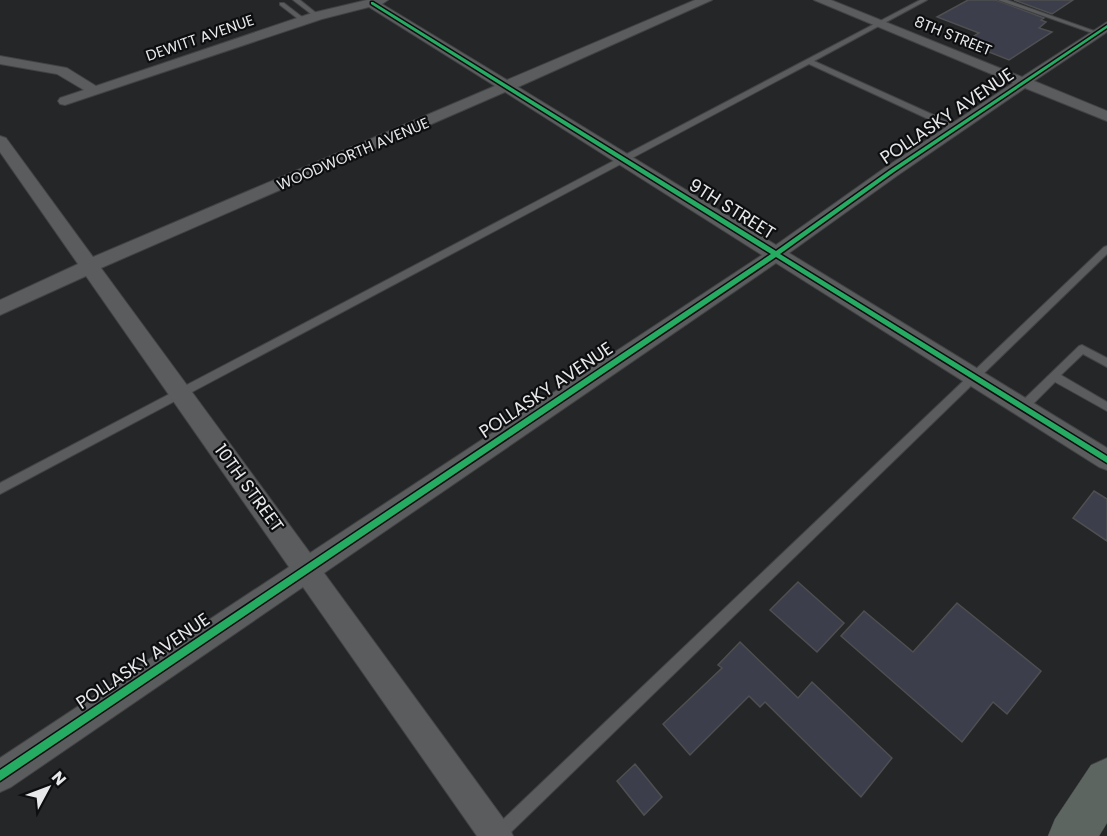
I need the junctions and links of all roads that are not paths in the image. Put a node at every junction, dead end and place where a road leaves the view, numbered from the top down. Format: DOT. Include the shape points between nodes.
graph roads {
  1 [pos="296,0"];
  2 [pos="706,0"];
  3 [pos="820,0"];
  4 [pos="924,0"];
  5 [pos="1001,0"];
  6 [pos="377,2"];
  7 [pos="282,4"];
  8 [pos="311,18"];
  9 [pos="879,24"];
  10 [pos="1102,29"];
  11 [pos="0,60"];
  12 [pos="808,61"];
  13 [pos="1024,82"];
  14 [pos="508,87"];
  15 [pos="94,91"];
  16 [pos="65,101"];
  17 [pos="1107,116"];
  18 [pos="956,129"];
  19 [pos="0,141"];
  20 [pos="624,159"];
  21 [pos="1107,249"];
  22 [pos="776,254"];
  23 [pos="90,266"];
  24 [pos="0,308"];
  25 [pos="1107,363"];
  26 [pos="1054,376"];
  27 [pos="974,377"];
  28 [pos="181,394"];
  29 [pos="1107,407"];
  30 [pos="1023,408"];
  31 [pos="1107,460"];
  32 [pos="0,489"];
  33 [pos="306,569"];
  34 [pos="0,776"];
  35 [pos="1107,781"];
  36 [pos="497,836"];
  37 [pos="1072,836"];
  1 -- 8 [label="lane"];
  2 -- 14 [label="street, WOODWORTH AVENUE"];
  3 -- 9 [label="street, 8TH STREET"];
  4 -- 9 [label="lane"];
  5 -- 10 [label="lane"];
  6 -- 8 [label="street, DEWITT AVENUE"];
  6 -- 14 [label="street, 9TH STREET"];
  7 -- 8 [label="lane"];
  8 -- 15 [label="street, DEWITT AVENUE"];
  9 -- 12 [label="lane"];
  9 -- 13 [label="street, 8TH STREET"];
  10 -- 13 [label="street, POLLASKY AVENUE"];
  11 -- 15 [label="street" via="68,72"];
  12 -- 18 [label="lane"];
  12 -- 20 [label="lane"];
  13 -- 17 [label="street, 8TH STREET"];
  13 -- 18 [label="street, POLLASKY AVENUE"];
  14 -- 20 [label="street, 9TH STREET"];
  14 -- 23 [label="street, WOODWORTH AVENUE"];
  15 -- 16 [label="street, DEWITT AVENUE"];
  18 -- 22 [label="street, POLLASKY AVENUE"];
  19 -- 23 [label="street, 10TH STREET"];
  20 -- 22 [label="street, 9TH STREET"];
  20 -- 28 [label="lane"];
  21 -- 27 [label="lane"];
  22 -- 27 [label="street, 9TH STREET"];
  22 -- 33 [label="street, POLLASKY AVENUE"];
  23 -- 24 [label="street, WOODWORTH AVENUE"];
  23 -- 28 [label="street, 10TH STREET"];
  25 -- 26 [label="lane" via="1082,349"];
  26 -- 29 [label="lane"];
  26 -- 30 [label="lane"];
  27 -- 30 [label="street, 9TH STREET"];
  27 -- 36 [label="lane"];
  28 -- 32 [label="lane"];
  28 -- 33 [label="street, 10TH STREET"];
  30 -- 31 [label="street, 9TH STREET"];
  33 -- 34 [label="street, POLLASKY AVENUE"];
  33 -- 36 [label="street, 10TH STREET"];
  35 -- 37 [label="main road"];
}
